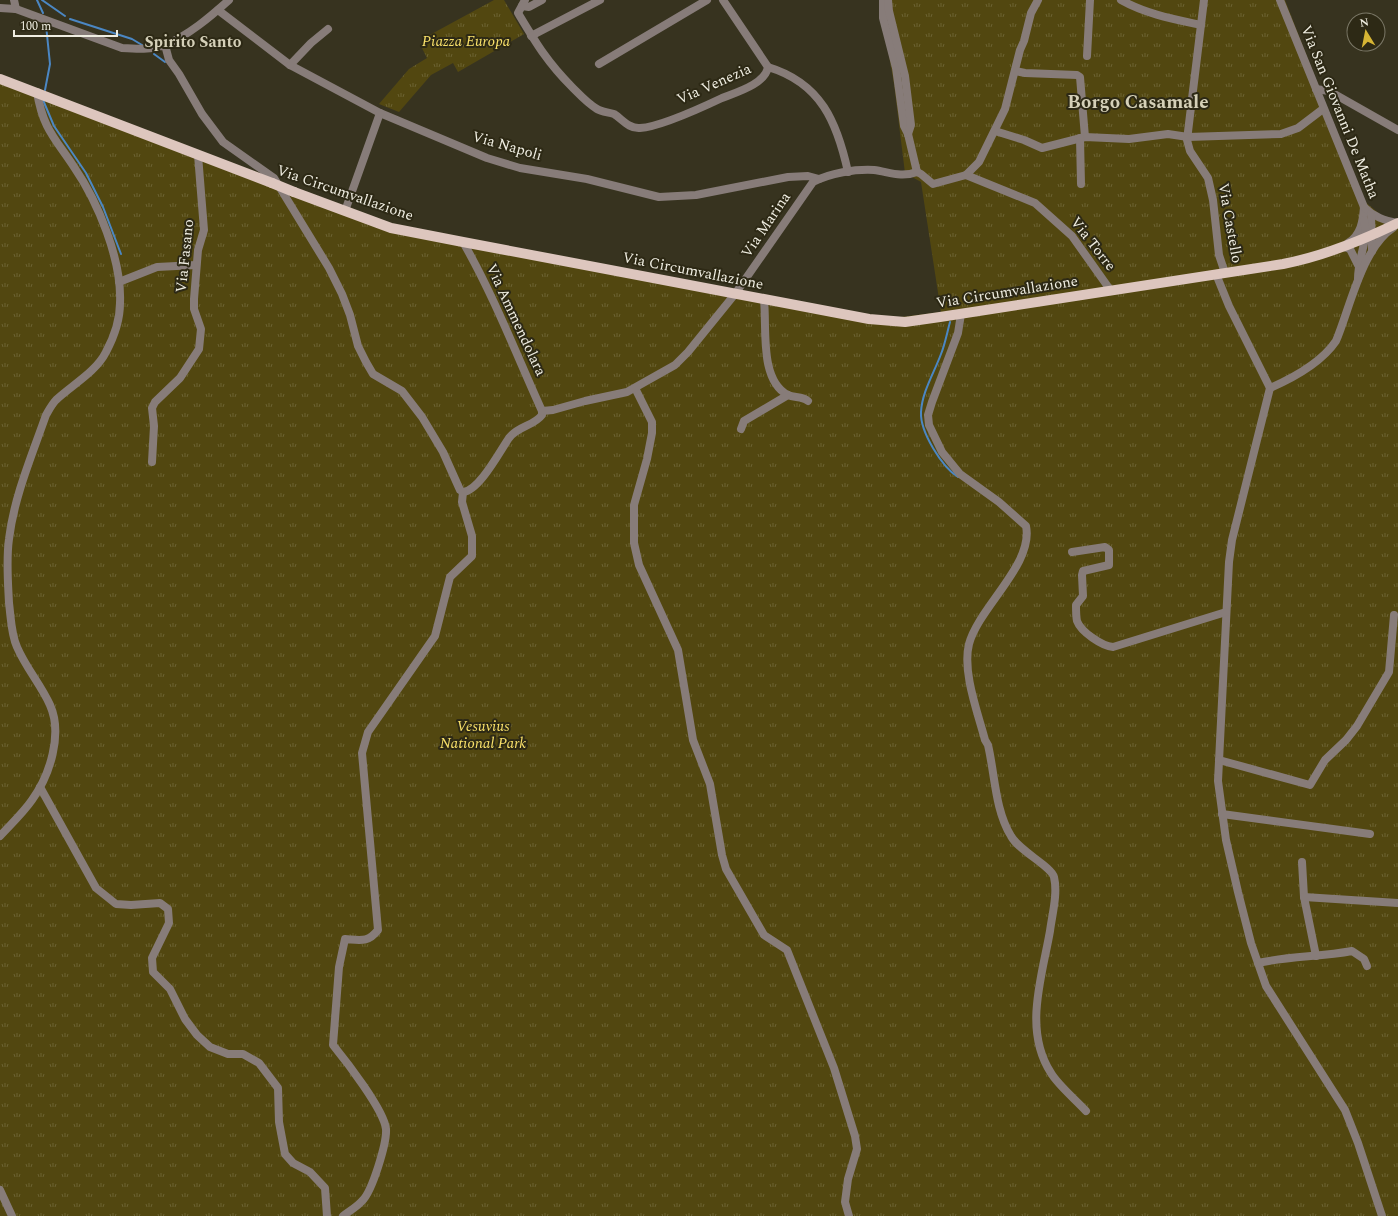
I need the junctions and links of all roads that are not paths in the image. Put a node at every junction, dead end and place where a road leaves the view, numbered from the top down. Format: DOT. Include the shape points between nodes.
graph roads {
  1 [pos="14,0"];
  2 [pos="229,0"];
  3 [pos="542,0"];
  4 [pos="600,0"];
  5 [pos="707,0"];
  6 [pos="723,0"];
  7 [pos="883,0"];
  8 [pos="888,0"];
  9 [pos="1038,0"];
  10 [pos="1090,0"];
  11 [pos="1121,0"];
  12 [pos="1204,0"];
  13 [pos="1280,0"];
  14 [pos="523,3"];
  15 [pos="0,8"];
  16 [pos="16,9"];
  17 [pos="218,10"];
  18 [pos="1201,25"];
  19 [pos="328,29"];
  20 [pos="531,36"];
  21 [pos="165,45"];
  22 [pos="1087,56"];
  23 [pos="599,64"];
  24 [pos="290,65"];
  25 [pos="768,67"];
  26 [pos="1015,71"];
  27 [pos="0,79"];
  28 [pos="1316,89"];
  29 [pos="37,92"];
  30 [pos="1323,109"];
  31 [pos="380,113"];
  32 [pos="1398,130"];
  33 [pos="995,131"];
  34 [pos="908,134"];
  35 [pos="1082,137"];
  36 [pos="1188,137"];
  37 [pos="198,155"];
  38 [pos="848,172"];
  39 [pos="916,172"];
  40 [pos="966,175"];
  41 [pos="819,179"];
  42 [pos="1081,184"];
  43 [pos="345,211"];
  44 [pos="1367,216"];
  45 [pos="1398,224"];
  46 [pos="1369,238"];
  47 [pos="462,242"];
  48 [pos="1341,248"];
  49 [pos="1372,251"];
  50 [pos="1358,265"];
  51 [pos="196,266"];
  52 [pos="1221,274"];
  53 [pos="118,282"];
  54 [pos="1358,283"];
  55 [pos="1111,291"];
  56 [pos="735,294"];
  57 [pos="764,300"];
  58 [pos="957,315"];
  59 [pos="635,388"];
  60 [pos="1270,388"];
  61 [pos="788,395"];
  62 [pos="808,401"];
  63 [pos="542,411"];
  64 [pos="741,429"];
  65 [pos="152,462"];
  66 [pos="463,492"];
  67 [pos="1072,552"];
  68 [pos="1226,612"];
  69 [pos="1394,615"];
  70 [pos="1219,760"];
  71 [pos="40,787"];
  72 [pos="1222,814"];
  73 [pos="1370,834"];
  74 [pos="0,836"];
  75 [pos="1302,862"];
  76 [pos="1304,897"];
  77 [pos="1398,903"];
  78 [pos="1316,956"];
  79 [pos="1258,963"];
  80 [pos="1367,966"];
  81 [pos="1086,1111"];
  82 [pos="0,1190"];
  83 [pos="12,1216"];
  84 [pos="327,1216"];
  85 [pos="343,1216"];
  86 [pos="849,1216"];
  87 [pos="1382,1216"];
  1 -- 16 [label="street"];
  2 -- 17 [label="street"];
  3 -- 14 [label="street" via="529,7"];
  4 -- 20 [label="street"];
  5 -- 23 [label="street"];
  6 -- 25 [label="street, Via Venezia"];
  7 -- 34 [label="street" via="883,18 896,68 904,126"];
  8 -- 34 [label="street" via="905,76 911,125"];
  9 -- 26 [label="street" via="1031,13"];
  10 -- 22 [label="street"];
  11 -- 18 [label="street" via="1135,8 1163,17"];
  12 -- 18 [label="street"];
  13 -- 28 [label="street, Via San Giovanni De Matha"];
  14 -- 20 [label="street, Via Venezia" via="518,14"];
  15 -- 16 [label="street"];
  16 -- 21 [label="street" via="122,48 140,50"];
  17 -- 21 [label="street" via="202,23"];
  17 -- 24 [label="street, Via Napoli"];
  18 -- 36 [label="street"];
  19 -- 24 [label="street"];
  20 -- 25 [label="street, Via Venezia" via="552,67 584,99 596,108 640,128 657,124 734,93 764,76"];
  21 -- 66 [label="street" via="169,60 202,114 223,142 274,178 329,268 350,315 358,346 373,374 402,392 422,417"];
  24 -- 31 [label="street, Via Napoli"];
  25 -- 38 [label="street" via="794,77 824,107 838,131"];
  26 -- 33 [label="street" via="1005,109"];
  26 -- 35 [label="street" via="1080,77"];
  27 -- 29 [label="main road, Via Circumvallazione"];
  28 -- 30 [label="street, Via San Giovanni De Matha"];
  28 -- 32 [label="street" via="1329,91"];
  29 -- 37 [label="main road, Via Circumvallazione"];
  29 -- 53 [label="street" via="40,112 46,126 97,207 112,251"];
  30 -- 36 [label="street" via="1298,128 1281,134"];
  30 -- 44 [label="street, Via San Giovanni De Matha"];
  31 -- 41 [label="street, Via Napoli" via="487,158 520,168 587,179 659,197 696,195 788,177 808,176"];
  31 -- 43 [label="street"];
  33 -- 35 [label="street" via="1042,148"];
  33 -- 40 [label="street" via="978,162"];
  34 -- 39 [label="street"];
  35 -- 36 [label="street" via="1129,138 1168,134"];
  35 -- 42 [label="street"];
  36 -- 52 [label="street, Via Castello" via="1190,151 1208,178 1213,200"];
  37 -- 43 [label="main road, Via Circumvallazione, bridge"];
  37 -- 51 [label="street, Via Fasano" via="204,230"];
  38 -- 39 [label="street" via="874,170 905,176"];
  38 -- 41 [label="street"];
  39 -- 40 [label="street" via="933,184"];
  40 -- 55 [label="street, Via Torre" via="1035,203 1072,236"];
  41 -- 56 [label="street, Via Marina" via="807,189"];
  43 -- 47 [label="main road, Via Circumvallazione" via="391,228"];
  44 -- 45 [label="street"];
  44 -- 46 [label="street"];
  44 -- 48 [label="street, Via San Giovanni De Matha" via="1356,237"];
  45 -- 46 [label="main road, Via Circumvallazione"];
  45 -- 49 [label="street" via="1388,231"];
  46 -- 48 [label="main road, Via Circumvallazione"];
  46 -- 49 [label="street"];
  46 -- 50 [label="street"];
  47 -- 56 [label="main road, Via Circumvallazione"];
  47 -- 63 [label="street, Via Ammendolara" via="478,271"];
  48 -- 50 [label="street" via="1350,249"];
  48 -- 52 [label="main road, Via Circumvallazione" via="1298,261"];
  49 -- 54 [label="street"];
  50 -- 54 [label="street"];
  51 -- 53 [label="street" via="157,267"];
  51 -- 65 [label="street, Via Fasano" via="194,309 201,329 199,348 180,378 152,408"];
  52 -- 55 [label="main road, Via Circumvallazione"];
  52 -- 60 [label="street, Via Castello" via="1229,306"];
  53 -- 71 [label="street" via="119,314 105,354 56,401 46,415 14,514 9,540 8,583 13,635 17,648 50,706 55,728 52,757"];
  54 -- 60 [label="street" via="1330,350 1306,368"];
  55 -- 58 [label="main road, Via Circumvallazione"];
  56 -- 57 [label="main road, Via Circumvallazione"];
  56 -- 59 [label="street, Via Marina" via="675,365"];
  57 -- 58 [label="main road, Via Circumvallazione" via="887,321 905,322"];
  57 -- 61 [label="street" via="770,374"];
  58 -- 81 [label="street" via="958,333 932,402 928,415 929,425 942,452 960,474 999,502 1026,526 1023,555 990,604 970,644 967,659 969,673 1005,823 1011,837 1031,857 1051,870 1054,878 1053,910 1037,999 1037,1043 1052,1074"];
  59 -- 63 [label="street" via="611,396"];
  59 -- 86 [label="street" via="652,422 648,453 634,505 634,543 639,565 678,650 693,740 710,784 726,869 764,935 787,950 834,1068 857,1149 848,1179 845,1202"];
  60 -- 68 [label="street" via="1232,540"];
  61 -- 62 [label="street"];
  61 -- 64 [label="street" via="744,421"];
  63 -- 66 [label="street" via="542,416 538,419 516,430 476,485 468,492"];
  66 -- 85 [label="street" via="462,502 472,536 472,556 450,577 435,636 368,732 362,753 378,930 372,938 345,939 339,967 333,1045 381,1114 386,1130 372,1183 363,1201"];
  67 -- 68 [label="street" via="1105,547 1109,550 1109,565 1083,571 1083,596 1076,605 1078,623 1104,645 1113,647"];
  68 -- 70 [label="street"];
  69 -- 70 [label="street" via="1388,672 1357,726 1325,760 1310,785"];
  70 -- 72 [label="street" via="1218,781"];
  71 -- 74 [label="street" via="25,809"];
  71 -- 84 [label="street" via="96,888 116,904 131,906 160,903 168,909 169,923 152,958 153,972 170,989 185,1019 197,1035 210,1047 228,1054 243,1054 259,1063 278,1088 279,1122 285,1154 293,1163 310,1172 325,1188"];
  72 -- 73 [label="street"];
  72 -- 79 [label="street" via="1243,912"];
  75 -- 76 [label="street"];
  76 -- 77 [label="street"];
  76 -- 78 [label="street"];
  78 -- 79 [label="street" via="1280,958"];
  78 -- 80 [label="street" via="1352,951 1364,959"];
  79 -- 87 [label="street" via="1266,986 1345,1110"];
  82 -- 83 [label="street"];
}
